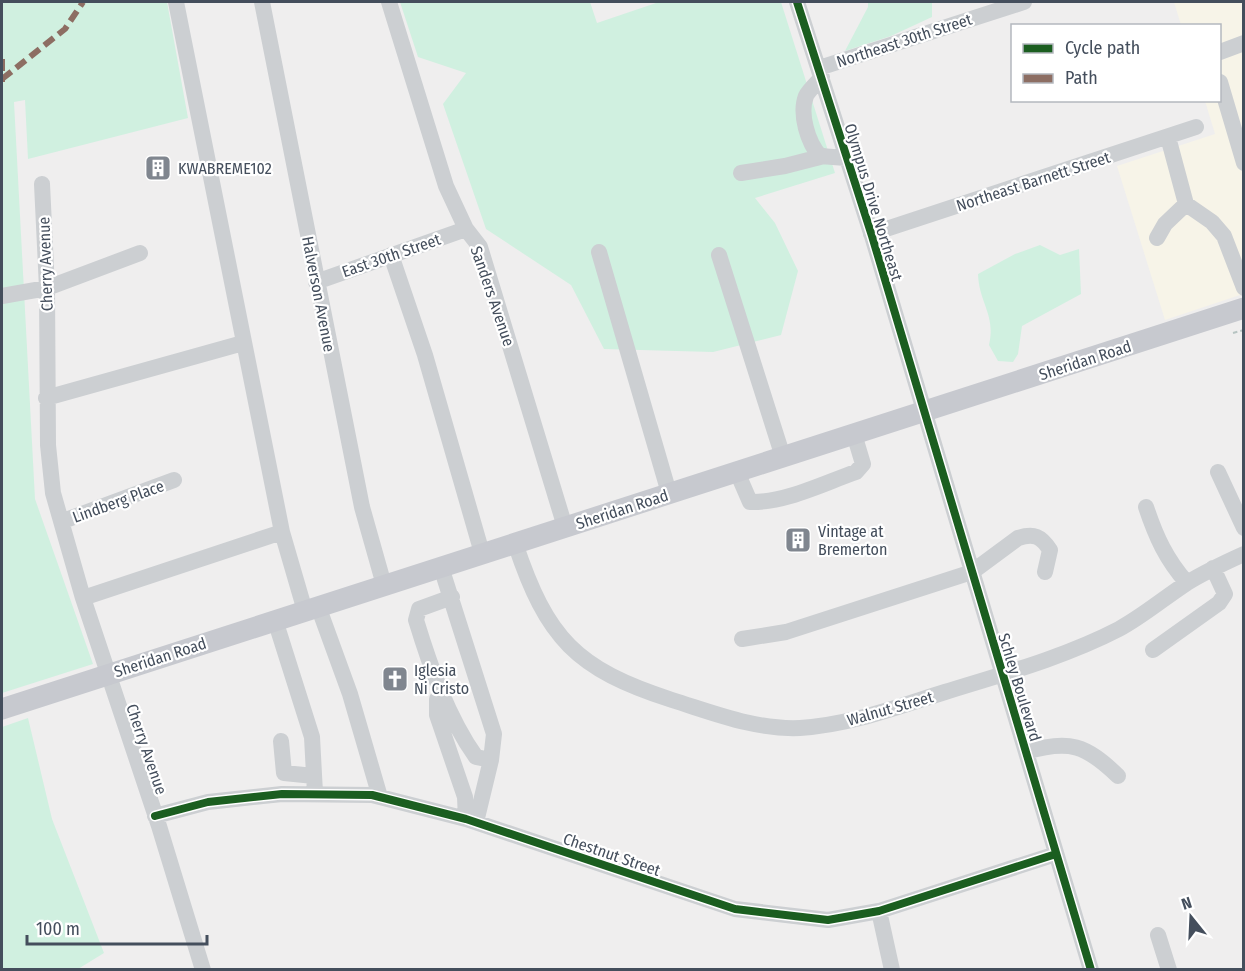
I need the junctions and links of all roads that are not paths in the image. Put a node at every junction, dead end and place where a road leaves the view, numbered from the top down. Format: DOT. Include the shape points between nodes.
graph roads {
  1 [pos="176,2"];
  2 [pos="262,2"];
  3 [pos="389,2"];
  4 [pos="797,2"];
  5 [pos="1024,2"];
  6 [pos="1244,43"];
  7 [pos="1221,52"];
  8 [pos="820,73"];
  9 [pos="1221,85"];
  10 [pos="1196,127"];
  11 [pos="1168,137"];
  12 [pos="824,156"];
  13 [pos="846,158"];
  14 [pos="1244,163"];
  15 [pos="741,173"];
  16 [pos="42,184"];
  17 [pos="1186,204"];
  18 [pos="466,229"];
  19 [pos="871,234"];
  20 [pos="1157,238"];
  21 [pos="599,252"];
  22 [pos="140,253"];
  23 [pos="391,255"];
  24 [pos="719,255"];
  25 [pos="316,282"];
  26 [pos="47,288"];
  27 [pos="1244,288"];
  28 [pos="2,297"];
  29 [pos="1244,308"];
  30 [pos="243,343"];
  31 [pos="46,398"];
  32 [pos="924,412"];
  33 [pos="854,434"];
  34 [pos="783,457"];
  35 [pos="737,472"];
  36 [pos="1218,472"];
  37 [pos="174,480"];
  38 [pos="669,494"];
  39 [pos="1146,507"];
  40 [pos="63,521"];
  41 [pos="565,527"];
  42 [pos="1244,528"];
  43 [pos="282,532"];
  44 [pos="515,543"];
  45 [pos="482,554"];
  46 [pos="1244,555"];
  47 [pos="441,567"];
  48 [pos="1213,568"];
  49 [pos="972,572"];
  50 [pos="1045,572"];
  51 [pos="1187,583"];
  52 [pos="384,585"];
  53 [pos="452,597"];
  54 [pos="83,598"];
  55 [pos="311,609"];
  56 [pos="275,620"];
  57 [pos="742,639"];
  58 [pos="1153,650"];
  59 [pos="107,674"];
  60 [pos="1002,675"];
  61 [pos="443,692"];
  62 [pos="2,709"];
  63 [pos="281,741"];
  64 [pos="1026,752"];
  65 [pos="491,760"];
  66 [pos="314,776"];
  67 [pos="1118,776"];
  68 [pos="315,794"];
  69 [pos="380,797"];
  70 [pos="155,816"];
  71 [pos="471,821"];
  72 [pos="1056,854"];
  73 [pos="879,911"];
  74 [pos="1158,935"];
  75 [pos="203,969"];
  76 [pos="892,969"];
  77 [pos="1091,969"];
  78 [pos="1168,969"];
  1 -- 30 [label="street"];
  2 -- 25 [label="street, Halverson Avenue"];
  3 -- 18 [label="street, Sanders Avenue" via="446,186"];
  4 -- 8 [label="street, Olympus Drive Northeast"];
  5 -- 8 [label="street, Northeast 30th Street"];
  6 -- 7 [label="street"];
  8 -- 12 [label="street" via="806,96 805,120 811,147"];
  8 -- 13 [label="street, Olympus Drive Northeast"];
  9 -- 14 [label="street"];
  10 -- 11 [label="street, Northeast Barnett Street"];
  11 -- 17 [label="street"];
  11 -- 19 [label="street, Northeast Barnett Street"];
  12 -- 13 [label="street"];
  12 -- 15 [label="street"];
  13 -- 19 [label="street, Olympus Drive Northeast"];
  16 -- 26 [label="street, Cherry Avenue"];
  17 -- 20 [label="street"];
  17 -- 27 [label="street" via="1224,236"];
  18 -- 23 [label="street, East 30th Street"];
  18 -- 41 [label="street, Sanders Avenue" via="480,247"];
  19 -- 32 [label="street, Olympus Drive Northeast"];
  21 -- 38 [label="street"];
  22 -- 26 [label="street"];
  23 -- 25 [label="street, East 30th Street"];
  23 -- 45 [label="street"];
  24 -- 34 [label="street"];
  25 -- 52 [label="street, Halverson Avenue" via="362,507"];
  26 -- 28 [label="street"];
  26 -- 31 [label="street, Cherry Avenue"];
  29 -- 32 [label="main road, Sheridan Road"];
  30 -- 31 [label="street"];
  30 -- 43 [label="street"];
  31 -- 40 [label="street, Cherry Avenue" via="54,493"];
  32 -- 33 [label="main road, Sheridan Road"];
  32 -- 49 [label="street, Schley Boulevard"];
  33 -- 34 [label="main road, Sheridan Road"];
  33 -- 35 [label="street" via="862,464 856,471 783,496 750,502"];
  34 -- 35 [label="main road, Sheridan Road"];
  35 -- 38 [label="main road, Sheridan Road"];
  36 -- 42 [label="street"];
  37 -- 40 [label="street, Lindberg Place"];
  38 -- 41 [label="main road, Sheridan Road"];
  39 -- 51 [label="street" via="1158,543"];
  40 -- 54 [label="street, Cherry Avenue"];
  41 -- 44 [label="main road, Sheridan Road"];
  43 -- 54 [label="street"];
  43 -- 55 [label="street"];
  44 -- 45 [label="main road, Sheridan Road"];
  44 -- 60 [label="street, Walnut Street" via="533,594 551,627 584,659 637,688 743,723 799,728 858,720"];
  45 -- 47 [label="main road, Sheridan Road"];
  46 -- 48 [label="street, Walnut Street"];
  47 -- 52 [label="main road, Sheridan Road"];
  47 -- 53 [label="street"];
  48 -- 51 [label="street, Walnut Street"];
  48 -- 58 [label="street" via="1225,594 1219,603"];
  49 -- 50 [label="street" via="1018,538 1036,535 1050,550"];
  49 -- 57 [label="street" via="786,632"];
  49 -- 60 [label="street, Schley Boulevard"];
  51 -- 60 [label="street, Walnut Street" via="1121,628"];
  52 -- 55 [label="main road, Sheridan Road"];
  53 -- 61 [label="street" via="419,609 416,620"];
  53 -- 65 [label="street" via="494,734"];
  54 -- 59 [label="street, Cherry Avenue"];
  55 -- 56 [label="main road, Sheridan Road"];
  55 -- 69 [label="street" via="350,694"];
  56 -- 59 [label="main road, Sheridan Road"];
  56 -- 66 [label="street" via="312,737"];
  59 -- 62 [label="main road, Sheridan Road"];
  59 -- 70 [label="street, Cherry Avenue"];
  60 -- 64 [label="street, Schley Boulevard"];
  61 -- 65 [label="street" via="466,744 476,757"];
  61 -- 71 [label="street" via="437,699 437,715"];
  63 -- 66 [label="street" via="284,773"];
  64 -- 67 [label="street" via="1053,744 1076,747"];
  64 -- 72 [label="street, Schley Boulevard"];
  65 -- 71 [label="street"];
  66 -- 68 [label="street"];
  68 -- 69 [label="street, Chestnut Street"];
  68 -- 70 [label="street, Chestnut Street" via="208,802"];
  69 -- 71 [label="street, Chestnut Street"];
  70 -- 75 [label="street, Cherry Avenue"];
  71 -- 73 [label="street, Chestnut Street" via="735,909 828,920"];
  72 -- 73 [label="street, Chestnut Street"];
  72 -- 77 [label="street, Schley Boulevard"];
  73 -- 76 [label="street"];
  74 -- 78 [label="street"];
}
